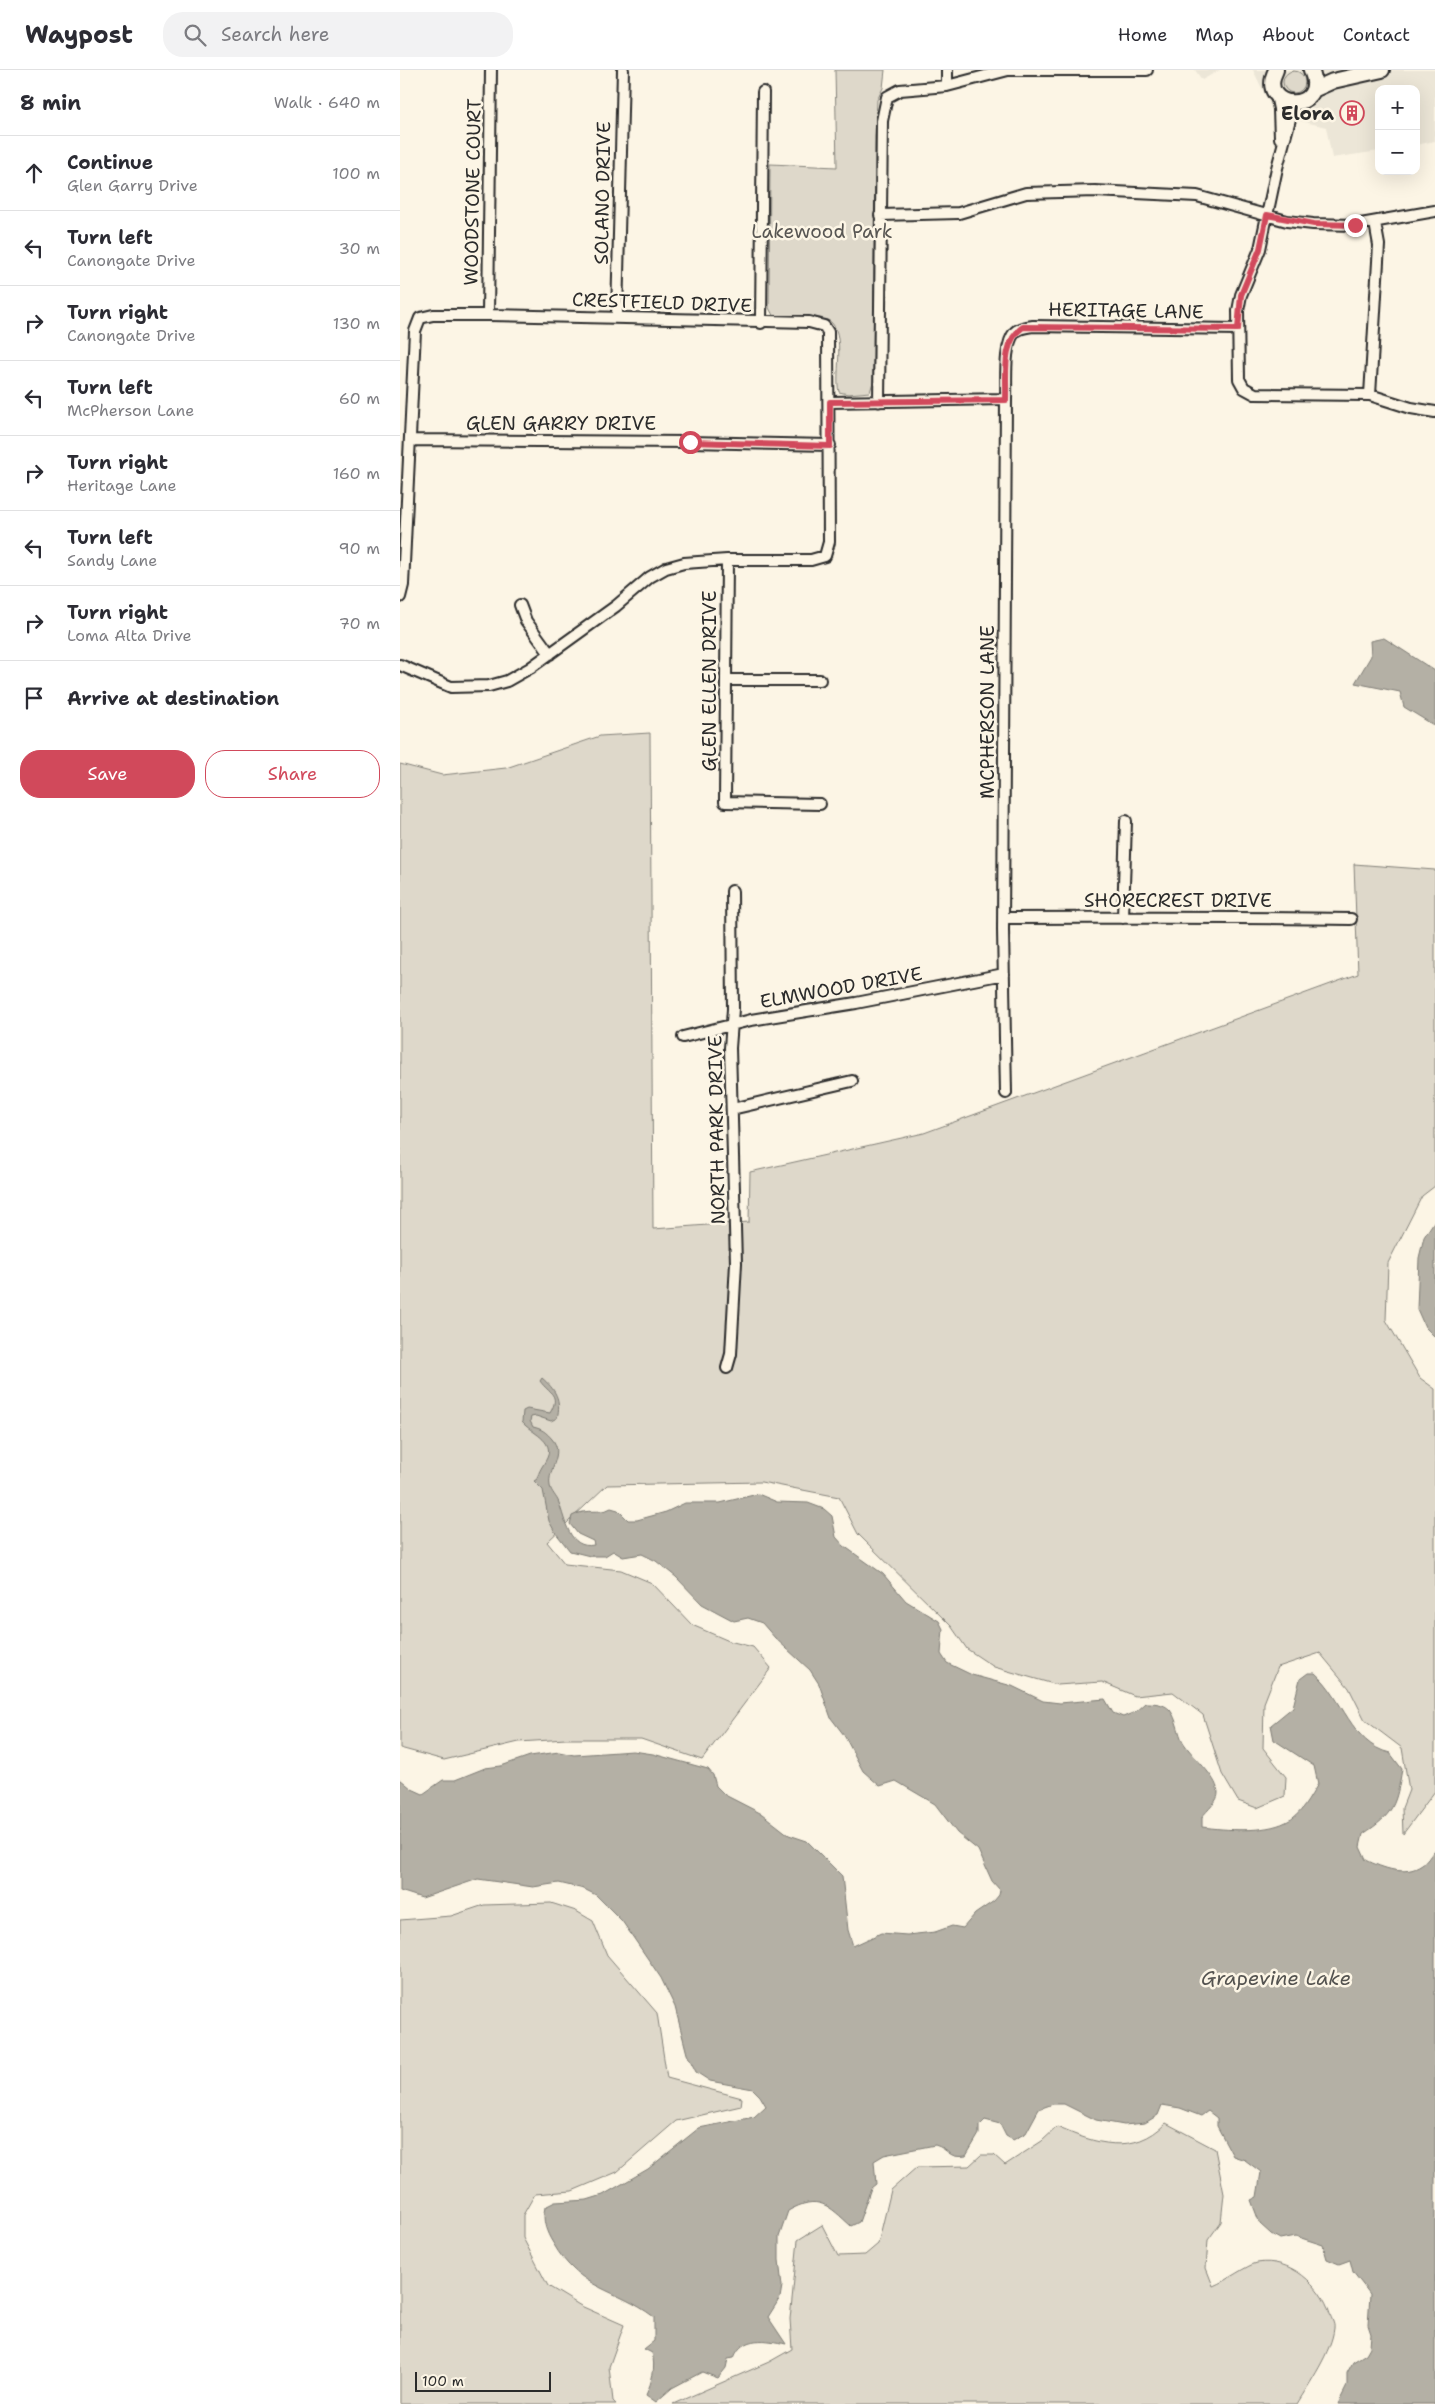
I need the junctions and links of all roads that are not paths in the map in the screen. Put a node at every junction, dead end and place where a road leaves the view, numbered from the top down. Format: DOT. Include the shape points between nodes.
graph roads {
  1 [pos="491,70"];
  2 [pos="623,70"];
  3 [pos="947,70"];
  4 [pos="1146,70"];
  5 [pos="1311,70"];
  6 [pos="1382,70"];
  7 [pos="1274,72"];
  8 [pos="947,86"];
  9 [pos="1313,90"];
  10 [pos="763,92"];
  11 [pos="1276,95"];
  12 [pos="1294,104"];
  13 [pos="1279,159"];
  14 [pos="1435,211"];
  15 [pos="880,215"];
  16 [pos="1267,215"];
  17 [pos="1375,223"];
  18 [pos="488,315"];
  19 [pos="618,316"];
  20 [pos="761,323"];
  21 [pos="1238,329"];
  22 [pos="1015,333"];
  23 [pos="1370,395"];
  24 [pos="1006,400"];
  25 [pos="830,402"];
  26 [pos="879,402"];
  27 [pos="1435,412"];
  28 [pos="411,440"];
  29 [pos="830,446"];
  30 [pos="727,560"];
  31 [pos="400,596"];
  32 [pos="520,605"];
  33 [pos="550,654"];
  34 [pos="400,666"];
  35 [pos="728,680"];
  36 [pos="820,680"];
  37 [pos="820,804"];
  38 [pos="1126,821"];
  39 [pos="732,891"];
  40 [pos="1004,918"];
  41 [pos="1123,918"];
  42 [pos="1351,919"];
  43 [pos="1004,974"];
  44 [pos="732,1025"];
  45 [pos="683,1036"];
  46 [pos="852,1081"];
  47 [pos="1006,1093"];
  48 [pos="732,1109"];
  49 [pos="727,1368"];
  1 -- 18 [label="street, WOODSTONE COURT"];
  2 -- 19 [label="street, SOLANO DRIVE"];
  3 -- 8 [label="street"];
  4 -- 8 [label="street" via="1008,70"];
  5 -- 9 [label="street"];
  6 -- 9 [label="street" via="1333,81"];
  7 -- 11 [label="street"];
  8 -- 15 [label="street" via="900,90 887,97 882,122"];
  9 -- 12 [label="street" via="1304,101"];
  10 -- 20 [label="street"];
  11 -- 12 [label="street"];
  11 -- 13 [label="street" via="1280,126"];
  12 -- 13 [label="street"];
  13 -- 16 [label="street"];
  14 -- 17 [label="street"];
  15 -- 16 [label="street" via="959,213 1026,193 1095,191 1197,196"];
  15 -- 26 [label="street"];
  16 -- 17 [label="street" via="1314,224"];
  16 -- 21 [label="street" via="1260,249 1241,295"];
  17 -- 23 [label="street" via="1380,245"];
  18 -- 19 [label="street, CRESTFIELD DRIVE"];
  18 -- 28 [label="street, CRESTFIELD DRIVE" via="420,318 415,331"];
  19 -- 20 [label="street, CRESTFIELD DRIVE"];
  20 -- 25 [label="street, CRESTFIELD DRIVE" via="809,322 824,326 830,340"];
  21 -- 22 [label="street, HERITAGE LANE" via="1033,326 1023,327"];
  21 -- 23 [label="street" via="1239,379 1244,388 1255,394"];
  22 -- 24 [label="street, MCPHERSON LANE" via="1008,345"];
  23 -- 27 [label="street"];
  24 -- 26 [label="street"];
  24 -- 40 [label="street, MCPHERSON LANE"];
  25 -- 26 [label="street"];
  25 -- 29 [label="street"];
  28 -- 29 [label="street, GLEN GARRY DRIVE"];
  28 -- 31 [label="street"];
  29 -- 30 [label="street" via="829,542 825,556 811,560"];
  30 -- 33 [label="street" via="684,563 666,568"];
  30 -- 35 [label="street, GLEN ELLEN DRIVE"];
  32 -- 33 [label="street" via="526,621"];
  33 -- 34 [label="street" via="518,676 489,686 451,687"];
  35 -- 36 [label="street"];
  35 -- 37 [label="street, GLEN ELLEN DRIVE" via="725,802"];
  38 -- 41 [label="street"];
  39 -- 44 [label="street, NORTH PARK DRIVE"];
  40 -- 41 [label="street, SHORECREST DRIVE"];
  40 -- 43 [label="street, MCPHERSON LANE"];
  41 -- 42 [label="street, SHORECREST DRIVE"];
  43 -- 44 [label="street, ELMWOOD DRIVE"];
  43 -- 47 [label="street, MCPHERSON LANE"];
  44 -- 45 [label="street, ELMWOOD DRIVE"];
  44 -- 48 [label="street, NORTH PARK DRIVE"];
  46 -- 48 [label="street"];
  48 -- 49 [label="street, NORTH PARK DRIVE" via="736,1263 731,1354"];
}
